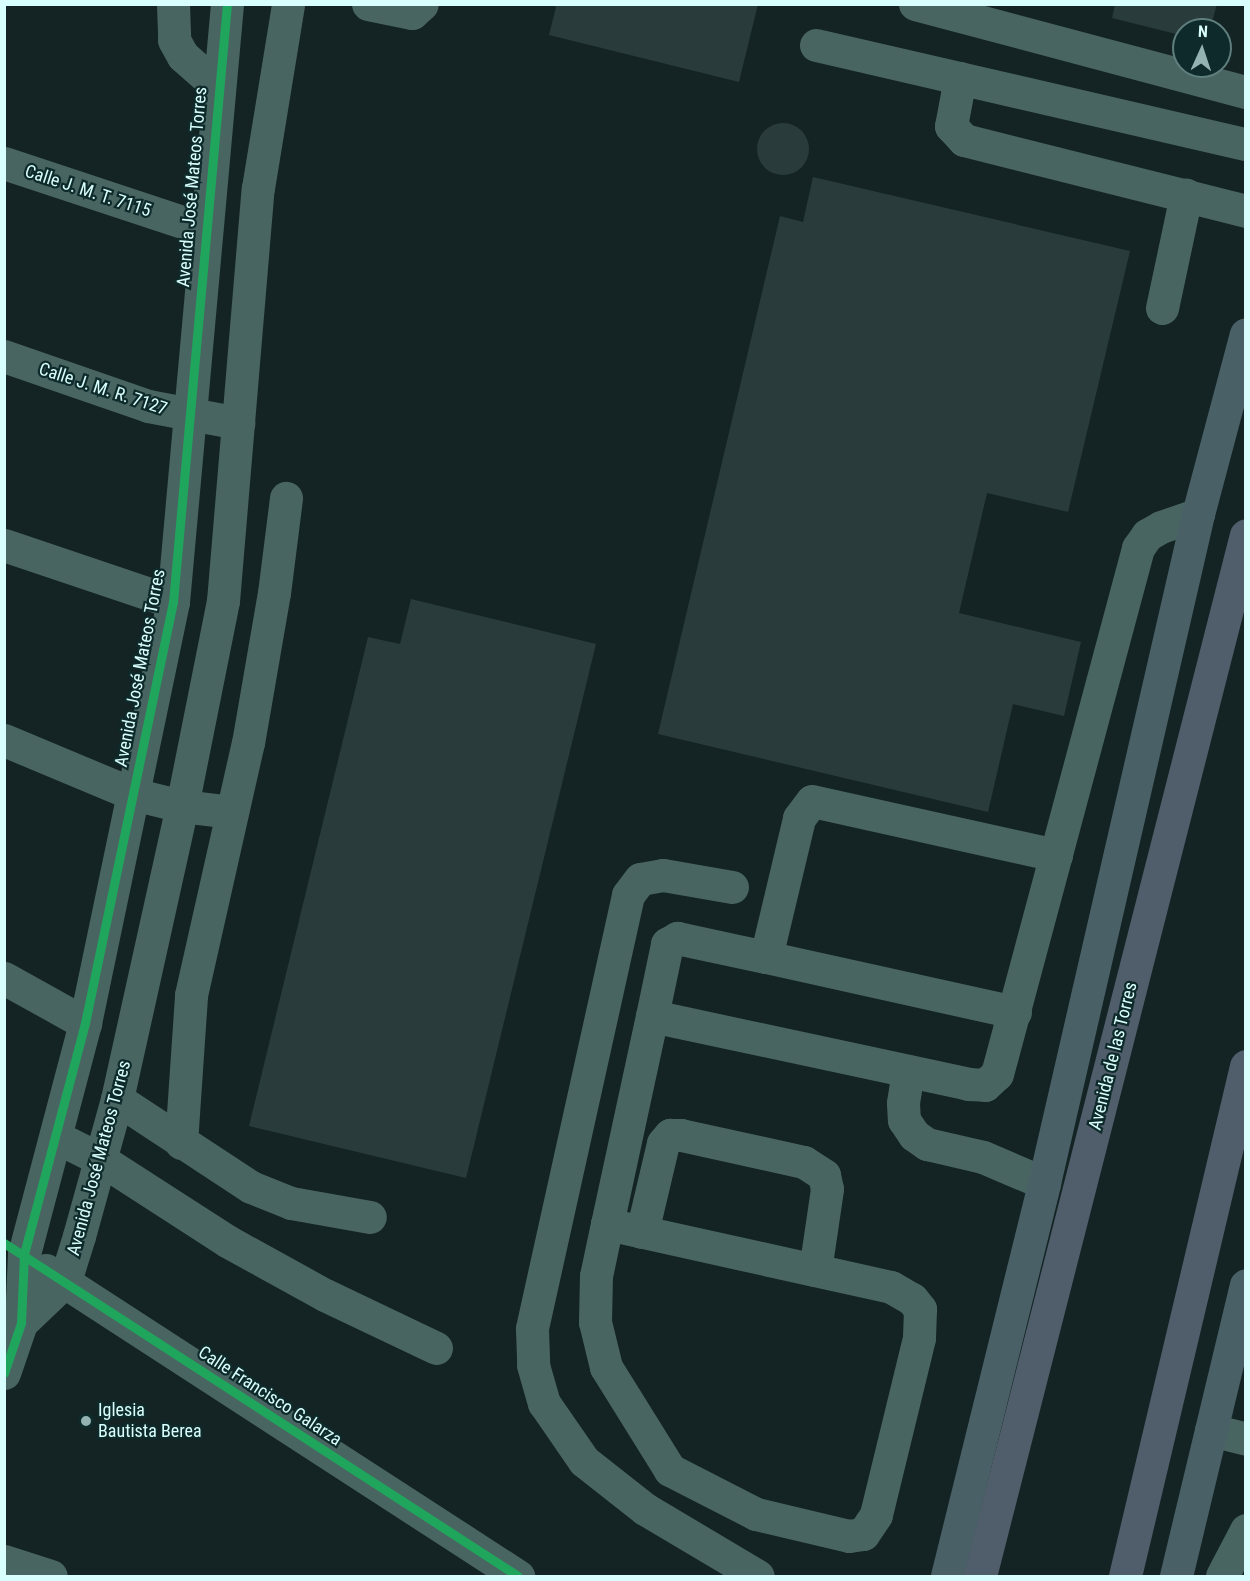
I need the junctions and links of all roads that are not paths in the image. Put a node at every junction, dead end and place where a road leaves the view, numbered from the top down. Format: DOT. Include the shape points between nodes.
graph roads {
  1 [pos="173,4"];
  2 [pos="227,4"];
  3 [pos="288,4"];
  4 [pos="368,4"];
  5 [pos="422,4"];
  6 [pos="915,4"];
  7 [pos="816,45"];
  8 [pos="960,78"];
  9 [pos="217,86"];
  10 [pos="1245,92"];
  11 [pos="1245,144"];
  12 [pos="4,163"];
  13 [pos="1186,195"];
  14 [pos="1245,211"];
  15 [pos="206,230"];
  16 [pos="1162,308"];
  17 [pos="1245,334"];
  18 [pos="4,356"];
  19 [pos="190,416"];
  20 [pos="238,423"];
  21 [pos="286,498"];
  22 [pos="1198,514"];
  23 [pos="1245,535"];
  24 [pos="4,545"];
  25 [pos="1245,563"];
  26 [pos="226,580"];
  27 [pos="274,593"];
  28 [pos="173,602"];
  29 [pos="1227,606"];
  30 [pos="213,652"];
  31 [pos="262,663"];
  32 [pos="152,701"];
  33 [pos="200,713"];
  34 [pos="4,740"];
  35 [pos="133,794"];
  36 [pos="182,806"];
  37 [pos="231,812"];
  38 [pos="1056,855"];
  39 [pos="732,886"];
  40 [pos="766,957"];
  41 [pos="4,978"];
  42 [pos="1015,1012"];
  43 [pos="652,1016"];
  44 [pos="85,1023"];
  45 [pos="1245,1066"];
  46 [pos="908,1071"];
  47 [pos="117,1099"];
  48 [pos="56,1137"];
  49 [pos="182,1143"];
  50 [pos="1245,1147"];
  51 [pos="100,1159"];
  52 [pos="1044,1183"];
  53 [pos="1214,1204"];
  54 [pos="370,1217"];
  55 [pos="606,1224"];
  56 [pos="642,1232"];
  57 [pos="14,1248"];
  58 [pos="816,1270"];
  59 [pos="65,1281"];
  60 [pos="1245,1285"];
  61 [pos="21,1323"];
  62 [pos="436,1348"];
  63 [pos="4,1373"];
  64 [pos="1211,1430"];
  65 [pos="1245,1439"];
  66 [pos="670,1470"];
  67 [pos="645,1509"];
  68 [pos="1245,1530"];
  69 [pos="4,1561"];
  70 [pos="51,1576"];
  71 [pos="518,1576"];
  72 [pos="758,1576"];
  73 [pos="947,1576"];
  74 [pos="980,1576"];
  75 [pos="1125,1576"];
  76 [pos="1176,1576"];
  77 [pos="1222,1576"];
  1 -- 9 [label="street" via="174,40 183,56"];
  2 -- 9 [label="street, Avenida José Mateos Torres"];
  3 -- 20 [label="street, Avenida José Mateos Torres" via="258,188"];
  4 -- 5 [label="street" via="412,14"];
  6 -- 10 [label="street"];
  7 -- 8 [label="street"];
  8 -- 11 [label="street"];
  8 -- 13 [label="street" via="951,126 964,140"];
  9 -- 15 [label="street, Avenida José Mateos Torres"];
  12 -- 15 [label="street, Calle J. M. T. 7115"];
  13 -- 14 [label="street"];
  13 -- 16 [label="street"];
  15 -- 19 [label="street, Avenida José Mateos Torres"];
  17 -- 22 [label="main road"];
  18 -- 19 [label="street, Calle J. M. R. 7127" via="148,406"];
  19 -- 20 [label="street, Calle J. M. R. 7127"];
  19 -- 28 [label="street, Avenida José Mateos Torres"];
  20 -- 26 [label="street, Avenida José Mateos Torres"];
  21 -- 27 [label="street"];
  22 -- 38 [label="street" via="1161,527 1138,548"];
  22 -- 52 [label="main road"];
  23 -- 29 [label="highway, Avenida de las Torres"];
  24 -- 28 [label="street"];
  25 -- 29 [label="street"];
  26 -- 27 [label="street"];
  26 -- 30 [label="street, Avenida José Mateos Torres"];
  27 -- 31 [label="street"];
  28 -- 32 [label="street, Avenida José Mateos Torres"];
  29 -- 74 [label="highway, Avenida de las Torres"];
  30 -- 31 [label="street"];
  30 -- 33 [label="street, Avenida José Mateos Torres"];
  31 -- 37 [label="street"];
  32 -- 33 [label="street"];
  32 -- 35 [label="street, Avenida José Mateos Torres"];
  33 -- 36 [label="street, Avenida José Mateos Torres"];
  34 -- 35 [label="street"];
  35 -- 36 [label="street"];
  35 -- 44 [label="street, Avenida José Mateos Torres"];
  36 -- 37 [label="street"];
  36 -- 47 [label="street, Avenida José Mateos Torres"];
  37 -- 49 [label="street" via="191,995"];
  38 -- 40 [label="street" via="812,801 799,818"];
  38 -- 42 [label="street"];
  39 -- 67 [label="street" via="663,875 640,879 628,895 532,1329 533,1365 544,1403 584,1461"];
  40 -- 42 [label="street"];
  40 -- 43 [label="street" via="677,938 667,944"];
  41 -- 44 [label="street"];
  42 -- 46 [label="street" via="1003,1061 985,1085"];
  43 -- 46 [label="street"];
  43 -- 55 [label="street"];
  44 -- 48 [label="street, Avenida José Mateos Torres"];
  45 -- 53 [label="highway"];
  46 -- 52 [label="street" via="904,1120 914,1135 927,1144 983,1157"];
  47 -- 49 [label="street"];
  47 -- 51 [label="street, Avenida José Mateos Torres"];
  48 -- 51 [label="street"];
  48 -- 57 [label="street, Avenida José Mateos Torres"];
  49 -- 54 [label="street" via="251,1187 291,1203"];
  50 -- 53 [label="highway"];
  51 -- 59 [label="street, Avenida José Mateos Torres"];
  51 -- 62 [label="street" via="227,1241"];
  52 -- 73 [label="main road"];
  53 -- 75 [label="highway"];
  55 -- 56 [label="street"];
  55 -- 66 [label="street" via="596,1276 595,1322 606,1367"];
  56 -- 58 [label="street"];
  56 -- 58 [label="street" via="663,1143 670,1135 693,1137 804,1162 824,1175 827,1189"];
  57 -- 59 [label="street, Calle Francisco Galarza"];
  57 -- 61 [label="street, Avenida José Mateos Torres"];
  58 -- 66 [label="street" via="891,1287 912,1299 920,1309 919,1338 871,1524 863,1534 849,1536 756,1514"];
  59 -- 61 [label="street"];
  59 -- 71 [label="street, Calle Francisco Galarza"];
  60 -- 64 [label="main road"];
  61 -- 63 [label="street"];
  64 -- 65 [label="street"];
  64 -- 76 [label="main road"];
  66 -- 67 [label="street"];
  67 -- 72 [label="street"];
  68 -- 77 [label="street"];
  69 -- 70 [label="street"];
}
